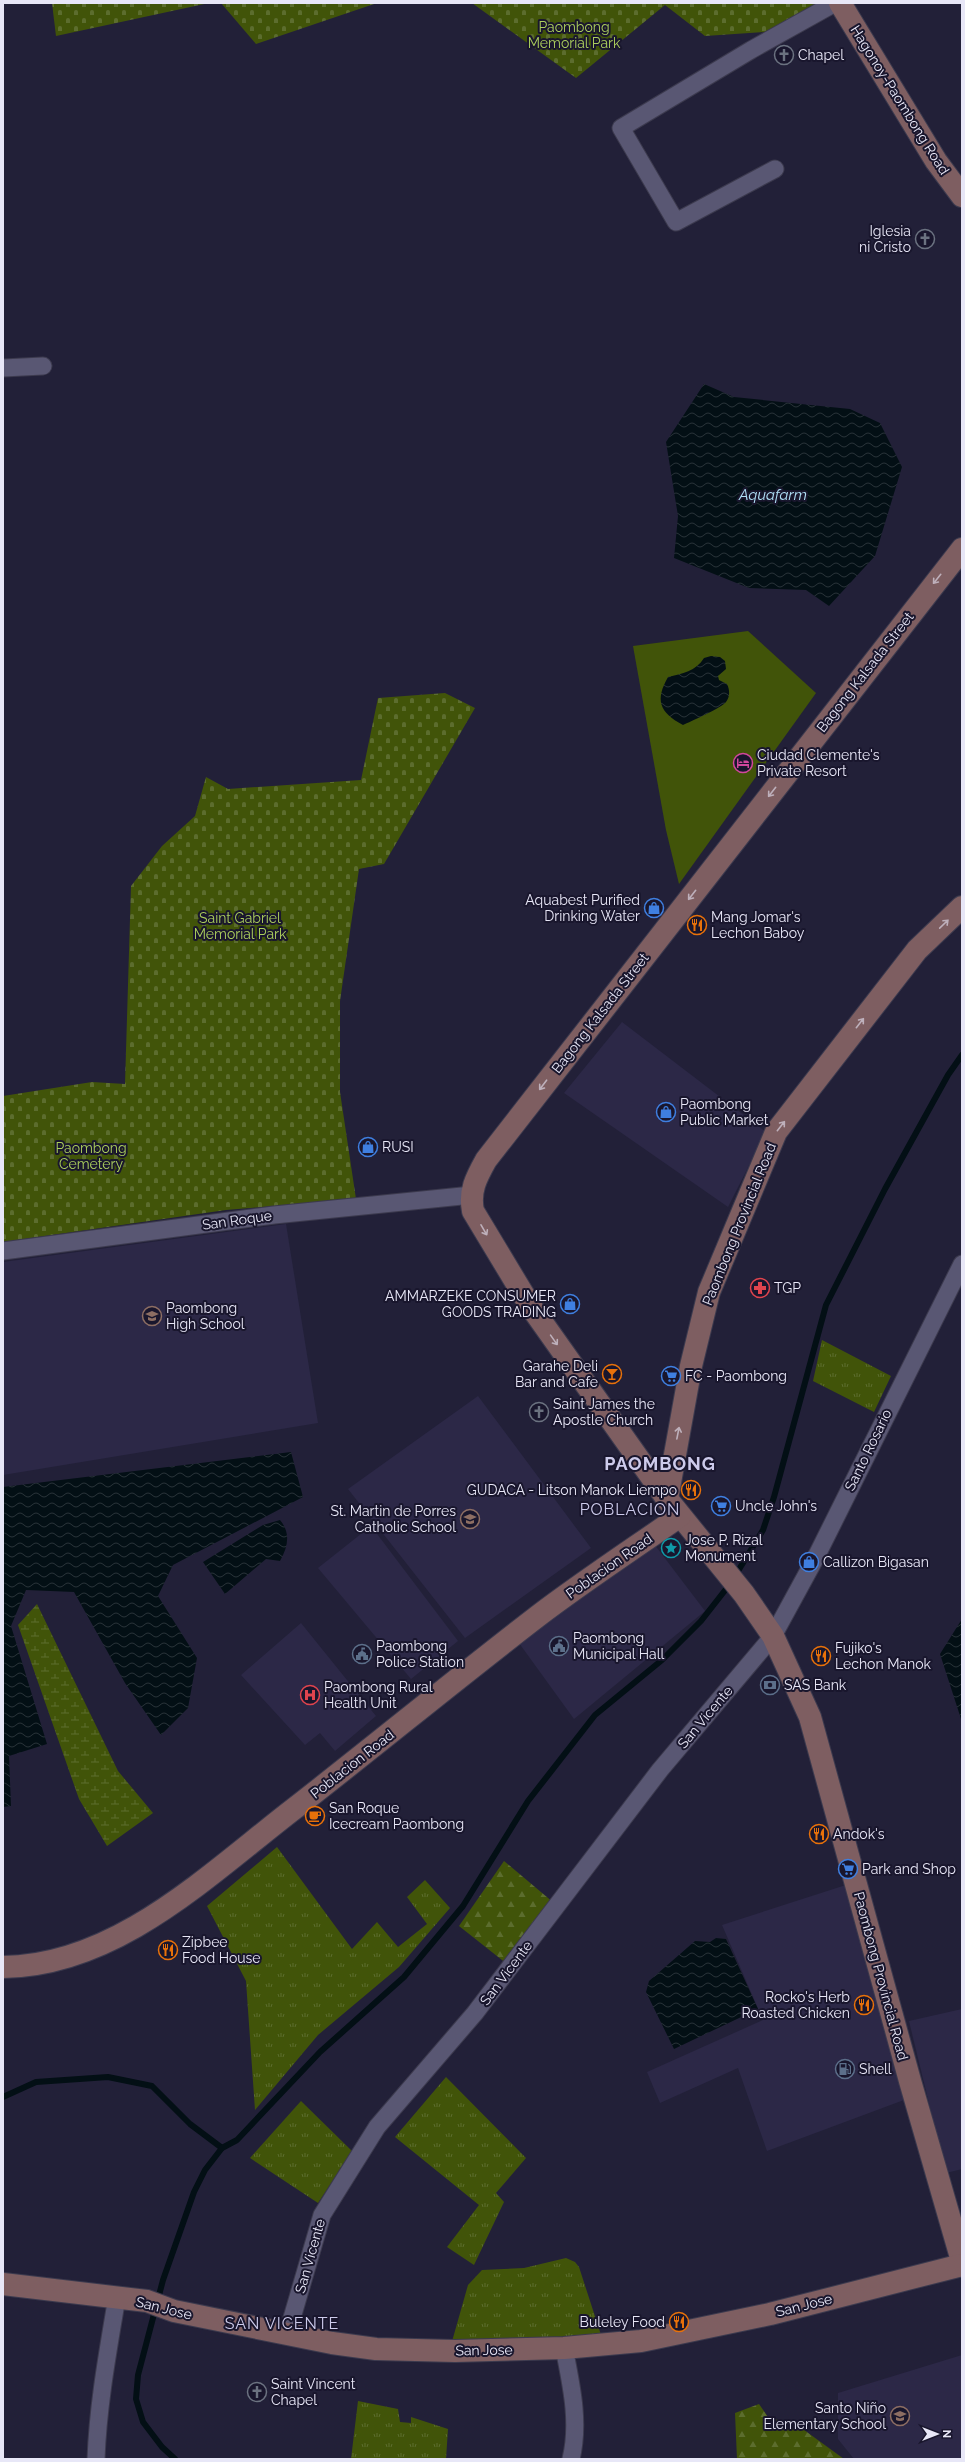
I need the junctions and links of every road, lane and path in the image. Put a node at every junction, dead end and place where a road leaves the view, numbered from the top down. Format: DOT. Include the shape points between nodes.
graph roads {
  1 [pos="834,3"];
  2 [pos="840,3"];
  3 [pos="774,169"];
  4 [pos="962,196"];
  5 [pos="43,366"];
  6 [pos="3,368"];
  7 [pos="962,549"];
  8 [pos="962,907"];
  9 [pos="472,1194"];
  10 [pos="3,1251"];
  11 [pos="962,1264"];
  12 [pos="674,1508"];
  13 [pos="773,1636"];
  14 [pos="3,1967"];
  15 [pos="962,2261"];
  16 [pos="962,2265"];
  17 [pos="3,2284"];
  18 [pos="117,2297"];
  19 [pos="287,2335"];
  20 [pos="564,2348"];
  21 [pos="96,2459"];
  22 [pos="572,2459"];
  1 -- 3 [label="street" via="621,128 676,222"];
  2 -- 4 [label="main road, Hagonoy-Paombong Road" via="936,161"];
  5 -- 6 [label="street"];
  7 -- 9 [label="main road, Bagong Kalsada Street, one-way" via="486,1160 473,1184"];
  12 -- 8 [label="main road, Paombong Provincial Road, one-way" via="690,1366 709,1292 776,1132 916,950"];
  9 -- 10 [label="street, San Roque" via="274,1215"];
  9 -- 12 [label="main road, Bagong Kalsada Street, one-way" via="472,1211 529,1304"];
  11 -- 13 [label="street, Santo Rosario" via="815,1559"];
  12 -- 13 [label="main road, Paombong Provincial Road" via="744,1594"];
  12 -- 14 [label="main road, Poblacion Road" via="422,1709 161,1911 102,1945 65,1958"];
  13 -- 15 [label="main road, Paombong Provincial Road" via="810,1717"];
  13 -- 19 [label="street, San Vicente" via="660,1770 475,2013 377,2127 322,2215"];
  16 -- 20 [label="main road, San Jose" via="770,2314 641,2341"];
  17 -- 18 [label="main road, San Jose"];
  18 -- 19 [label="main road, San Jose" via="147,2301 174,2311"];
  18 -- 21 [label="street" via="101,2394"];
  19 -- 20 [label="main road, San Jose" via="376,2349 455,2351"];
  20 -- 22 [label="street" via="573,2400 575,2431"];
}
